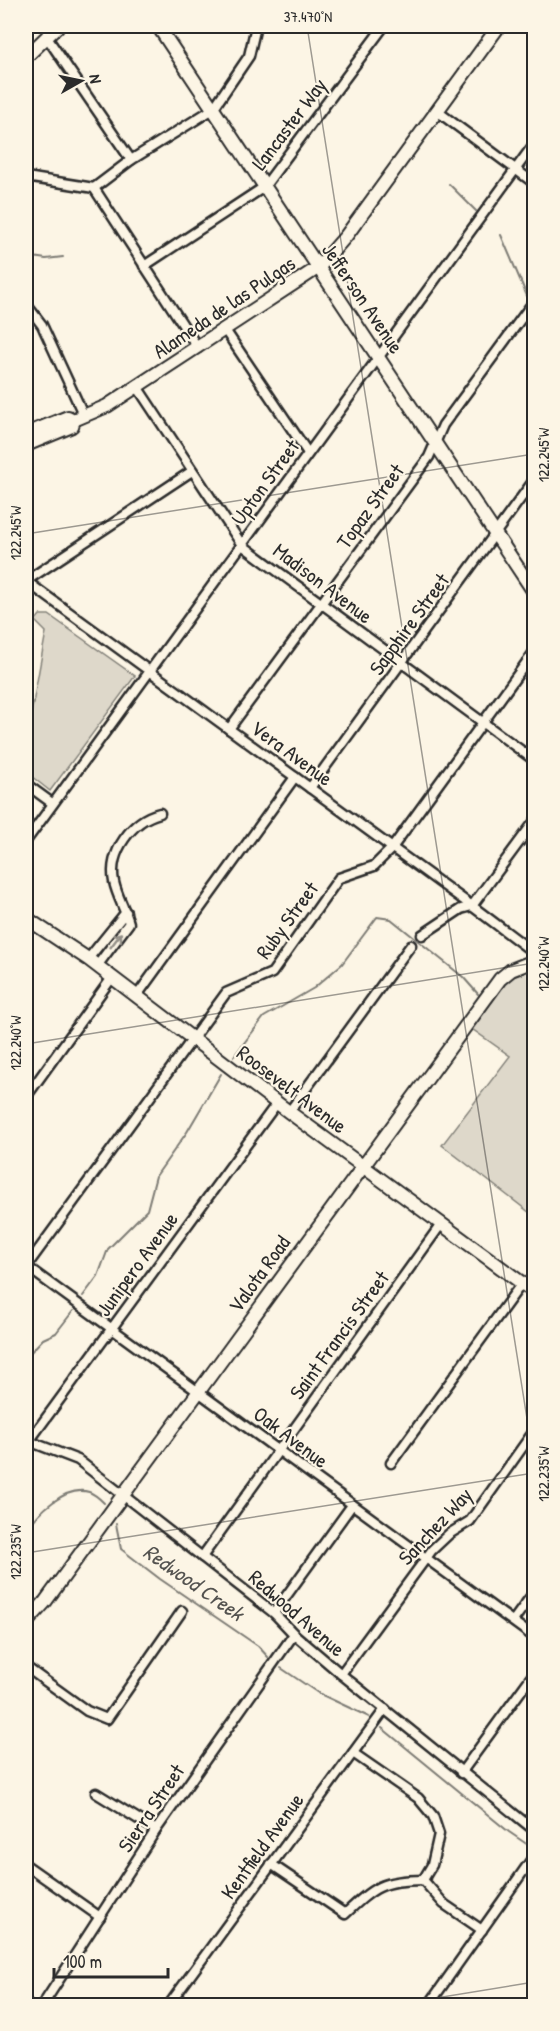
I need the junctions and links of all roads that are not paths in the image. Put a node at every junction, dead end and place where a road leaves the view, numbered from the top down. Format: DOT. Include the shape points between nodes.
graph roads {
  1 [pos="58,26"];
  2 [pos="158,26"];
  3 [pos="256,26"];
  4 [pos="384,26"];
  5 [pos="499,26"];
  6 [pos="46,36"];
  7 [pos="26,57"];
  8 [pos="213,109"];
  9 [pos="437,111"];
  10 [pos="534,144"];
  11 [pos="131,160"];
  12 [pos="516,170"];
  13 [pos="26,177"];
  14 [pos="534,183"];
  15 [pos="264,187"];
  16 [pos="94,188"];
  17 [pos="144,266"];
  18 [pos="319,267"];
  19 [pos="534,301"];
  20 [pos="26,304"];
  21 [pos="225,330"];
  22 [pos="198,348"];
  23 [pos="379,357"];
  24 [pos="138,388"];
  25 [pos="79,418"];
  26 [pos="26,434"];
  27 [pos="435,442"];
  28 [pos="26,445"];
  29 [pos="308,453"];
  30 [pos="192,471"];
  31 [pos="534,480"];
  32 [pos="496,534"];
  33 [pos="242,545"];
  34 [pos="26,581"];
  35 [pos="534,592"];
  36 [pos="321,604"];
  37 [pos="534,652"];
  38 [pos="402,663"];
  39 [pos="149,671"];
  40 [pos="482,723"];
  41 [pos="229,729"];
  42 [pos="534,760"];
  43 [pos="295,777"];
  44 [pos="26,784"];
  45 [pos="310,788"];
  46 [pos="52,803"];
  47 [pos="160,813"];
  48 [pos="534,822"];
  49 [pos="26,841"];
  50 [pos="392,848"];
  51 [pos="472,906"];
  52 [pos="26,919"];
  53 [pos="422,935"];
  54 [pos="411,945"];
  55 [pos="534,959"];
  56 [pos="92,963"];
  57 [pos="111,979"];
  58 [pos="136,997"];
  59 [pos="192,1039"];
  60 [pos="26,1097"];
  61 [pos="277,1103"];
  62 [pos="289,1112"];
  63 [pos="363,1165"];
  64 [pos="442,1223"];
  65 [pos="26,1266"];
  66 [pos="522,1283"];
  67 [pos="534,1292"];
  68 [pos="112,1329"];
  69 [pos="198,1390"];
  70 [pos="534,1431"];
  71 [pos="27,1443"];
  72 [pos="278,1450"];
  73 [pos="391,1463"];
  74 [pos="122,1495"];
  75 [pos="352,1505"];
  76 [pos="202,1557"];
  77 [pos="426,1558"];
  78 [pos="534,1592"];
  79 [pos="182,1611"];
  80 [pos="274,1613"];
  81 [pos="513,1621"];
  82 [pos="26,1623"];
  83 [pos="294,1634"];
  84 [pos="534,1637"];
  85 [pos="26,1667"];
  86 [pos="534,1673"];
  87 [pos="341,1674"];
  88 [pos="385,1709"];
  89 [pos="353,1753"];
  90 [pos="460,1773"];
  91 [pos="96,1793"];
  92 [pos="156,1830"];
  93 [pos="534,1830"];
  94 [pos="534,1856"];
  95 [pos="272,1864"];
  96 [pos="26,1865"];
  97 [pos="423,1880"];
  98 [pos="100,1917"];
  99 [pos="482,1930"];
  100 [pos="42,2006"];
  101 [pos="168,2006"];
  102 [pos="428,2006"];
  1 -- 6 [label="street"];
  2 -- 8 [label="street, Jefferson Avenue"];
  3 -- 8 [label="street" via="249,56"];
  4 -- 15 [label="street, Lancaster Way"];
  5 -- 9 [label="street, Alameda de las Pulgas"];
  6 -- 7 [label="street"];
  6 -- 11 [label="street"];
  8 -- 11 [label="street"];
  8 -- 15 [label="street, Jefferson Avenue"];
  9 -- 12 [label="street"];
  9 -- 18 [label="street, Alameda de las Pulgas" via="332,255"];
  10 -- 12 [label="street, Upton Street"];
  11 -- 16 [label="street"];
  12 -- 14 [label="street"];
  12 -- 23 [label="street, Upton Street"];
  13 -- 16 [label="street"];
  15 -- 17 [label="street, Lancaster Way"];
  15 -- 18 [label="street, Jefferson Avenue"];
  16 -- 17 [label="street"];
  17 -- 22 [label="street"];
  18 -- 21 [label="street, Alameda de las Pulgas"];
  18 -- 23 [label="street, Jefferson Avenue"];
  19 -- 27 [label="street, Topaz Street" via="443,425"];
  20 -- 25 [label="street" via="42,325"];
  21 -- 22 [label="street, Alameda de las Pulgas"];
  21 -- 29 [label="street"];
  22 -- 24 [label="street, Alameda de las Pulgas"];
  23 -- 27 [label="street, Jefferson Avenue"];
  23 -- 29 [label="street, Upton Street"];
  24 -- 25 [label="street, Alameda de las Pulgas"];
  24 -- 30 [label="street, Madison Avenue"];
  25 -- 26 [label="street, Alameda de las Pulgas" via="68,417"];
  25 -- 28 [label="street, Alameda de las Pulgas" via="72,426"];
  27 -- 32 [label="street, Jefferson Avenue"];
  27 -- 36 [label="street, Topaz Street" via="429,456"];
  29 -- 33 [label="street, Upton Street"];
  30 -- 33 [label="street, Madison Avenue"];
  30 -- 34 [label="street"];
  31 -- 32 [label="street, Sapphire Street"];
  32 -- 35 [label="street, Jefferson Avenue"];
  32 -- 38 [label="street, Sapphire Street"];
  33 -- 36 [label="street, Madison Avenue"];
  33 -- 39 [label="street, Upton Street"];
  34 -- 39 [label="street, Vera Avenue"];
  36 -- 38 [label="street, Madison Avenue"];
  36 -- 41 [label="street, Topaz Street"];
  37 -- 40 [label="street, Ruby Street"];
  38 -- 40 [label="street, Madison Avenue"];
  38 -- 45 [label="street, Sapphire Street"];
  39 -- 41 [label="street, Vera Avenue"];
  39 -- 46 [label="street, Upton Street"];
  40 -- 42 [label="street, Madison Avenue"];
  40 -- 50 [label="street, Ruby Street"];
  41 -- 43 [label="street, Vera Avenue"];
  43 -- 45 [label="street, Vera Avenue"];
  43 -- 58 [label="street"];
  44 -- 46 [label="street"];
  45 -- 50 [label="street, Vera Avenue"];
  46 -- 49 [label="street, Upton Street"];
  47 -- 56 [label="street" via="139,822 118,852 114,882 129,923"];
  48 -- 51 [label="street"];
  50 -- 51 [label="street, Vera Avenue"];
  50 -- 59 [label="street, Ruby Street" via="374,866 339,878 272,973 226,993"];
  51 -- 53 [label="street"];
  51 -- 55 [label="street, Vera Avenue" via="529,949"];
  52 -- 56 [label="street, Roosevelt Avenue"];
  54 -- 62 [label="street"];
  55 -- 63 [label="street, Valota Road" via="500,979"];
  56 -- 57 [label="street, Roosevelt Avenue"];
  57 -- 58 [label="street, Roosevelt Avenue"];
  57 -- 60 [label="street"];
  58 -- 59 [label="street, Roosevelt Avenue"];
  59 -- 61 [label="street, Roosevelt Avenue"];
  59 -- 65 [label="street, Ruby Street"];
  61 -- 62 [label="street, Roosevelt Avenue"];
  61 -- 68 [label="street, Junipero Avenue"];
  62 -- 63 [label="street, Roosevelt Avenue"];
  63 -- 64 [label="street, Roosevelt Avenue"];
  63 -- 69 [label="street, Valota Road"];
  64 -- 66 [label="street, Roosevelt Avenue"];
  64 -- 72 [label="street, Saint Francis Street"];
  65 -- 68 [label="street, Oak Avenue"];
  66 -- 67 [label="street, Roosevelt Avenue"];
  66 -- 73 [label="street"];
  68 -- 69 [label="street, Oak Avenue"];
  68 -- 71 [label="street, Junipero Avenue"];
  69 -- 72 [label="street, Oak Avenue"];
  69 -- 74 [label="street, Valota Road"];
  70 -- 77 [label="street, Sanchez Way" via="470,1521 449,1534"];
  71 -- 74 [label="street, Redwood Avenue" via="78,1460"];
  72 -- 75 [label="street, Oak Avenue"];
  72 -- 76 [label="street, Saint Francis Street"];
  74 -- 76 [label="street, Redwood Avenue"];
  74 -- 82 [label="street, Valota Road"];
  75 -- 77 [label="street, Oak Avenue"];
  75 -- 80 [label="street"];
  76 -- 80 [label="street, Redwood Avenue"];
  77 -- 81 [label="street, Oak Avenue"];
  77 -- 87 [label="street, Sanchez Way"];
  78 -- 81 [label="street"];
  79 -- 85 [label="street" via="107,1719 87,1711"];
  80 -- 83 [label="street, Redwood Avenue"];
  81 -- 84 [label="street, Oak Avenue"];
  83 -- 87 [label="street, Redwood Avenue"];
  83 -- 92 [label="street, Sierra Street"];
  86 -- 90 [label="street"];
  87 -- 88 [label="street, Redwood Avenue"];
  88 -- 89 [label="street, Kentfield Avenue"];
  88 -- 90 [label="street, Redwood Avenue"];
  89 -- 95 [label="street, Kentfield Avenue"];
  89 -- 97 [label="street" via="417,1798 433,1816 439,1834 432,1865"];
  90 -- 93 [label="street, Redwood Avenue"];
  91 -- 92 [label="street"];
  92 -- 98 [label="street, Sierra Street"];
  94 -- 99 [label="street"];
  95 -- 97 [label="street" via="345,1914 373,1888 402,1880"];
  95 -- 101 [label="street, Kentfield Avenue"];
  96 -- 98 [label="street"];
  97 -- 99 [label="street" via="444,1904"];
  98 -- 100 [label="street, Sierra Street"];
  99 -- 102 [label="street"];
}
